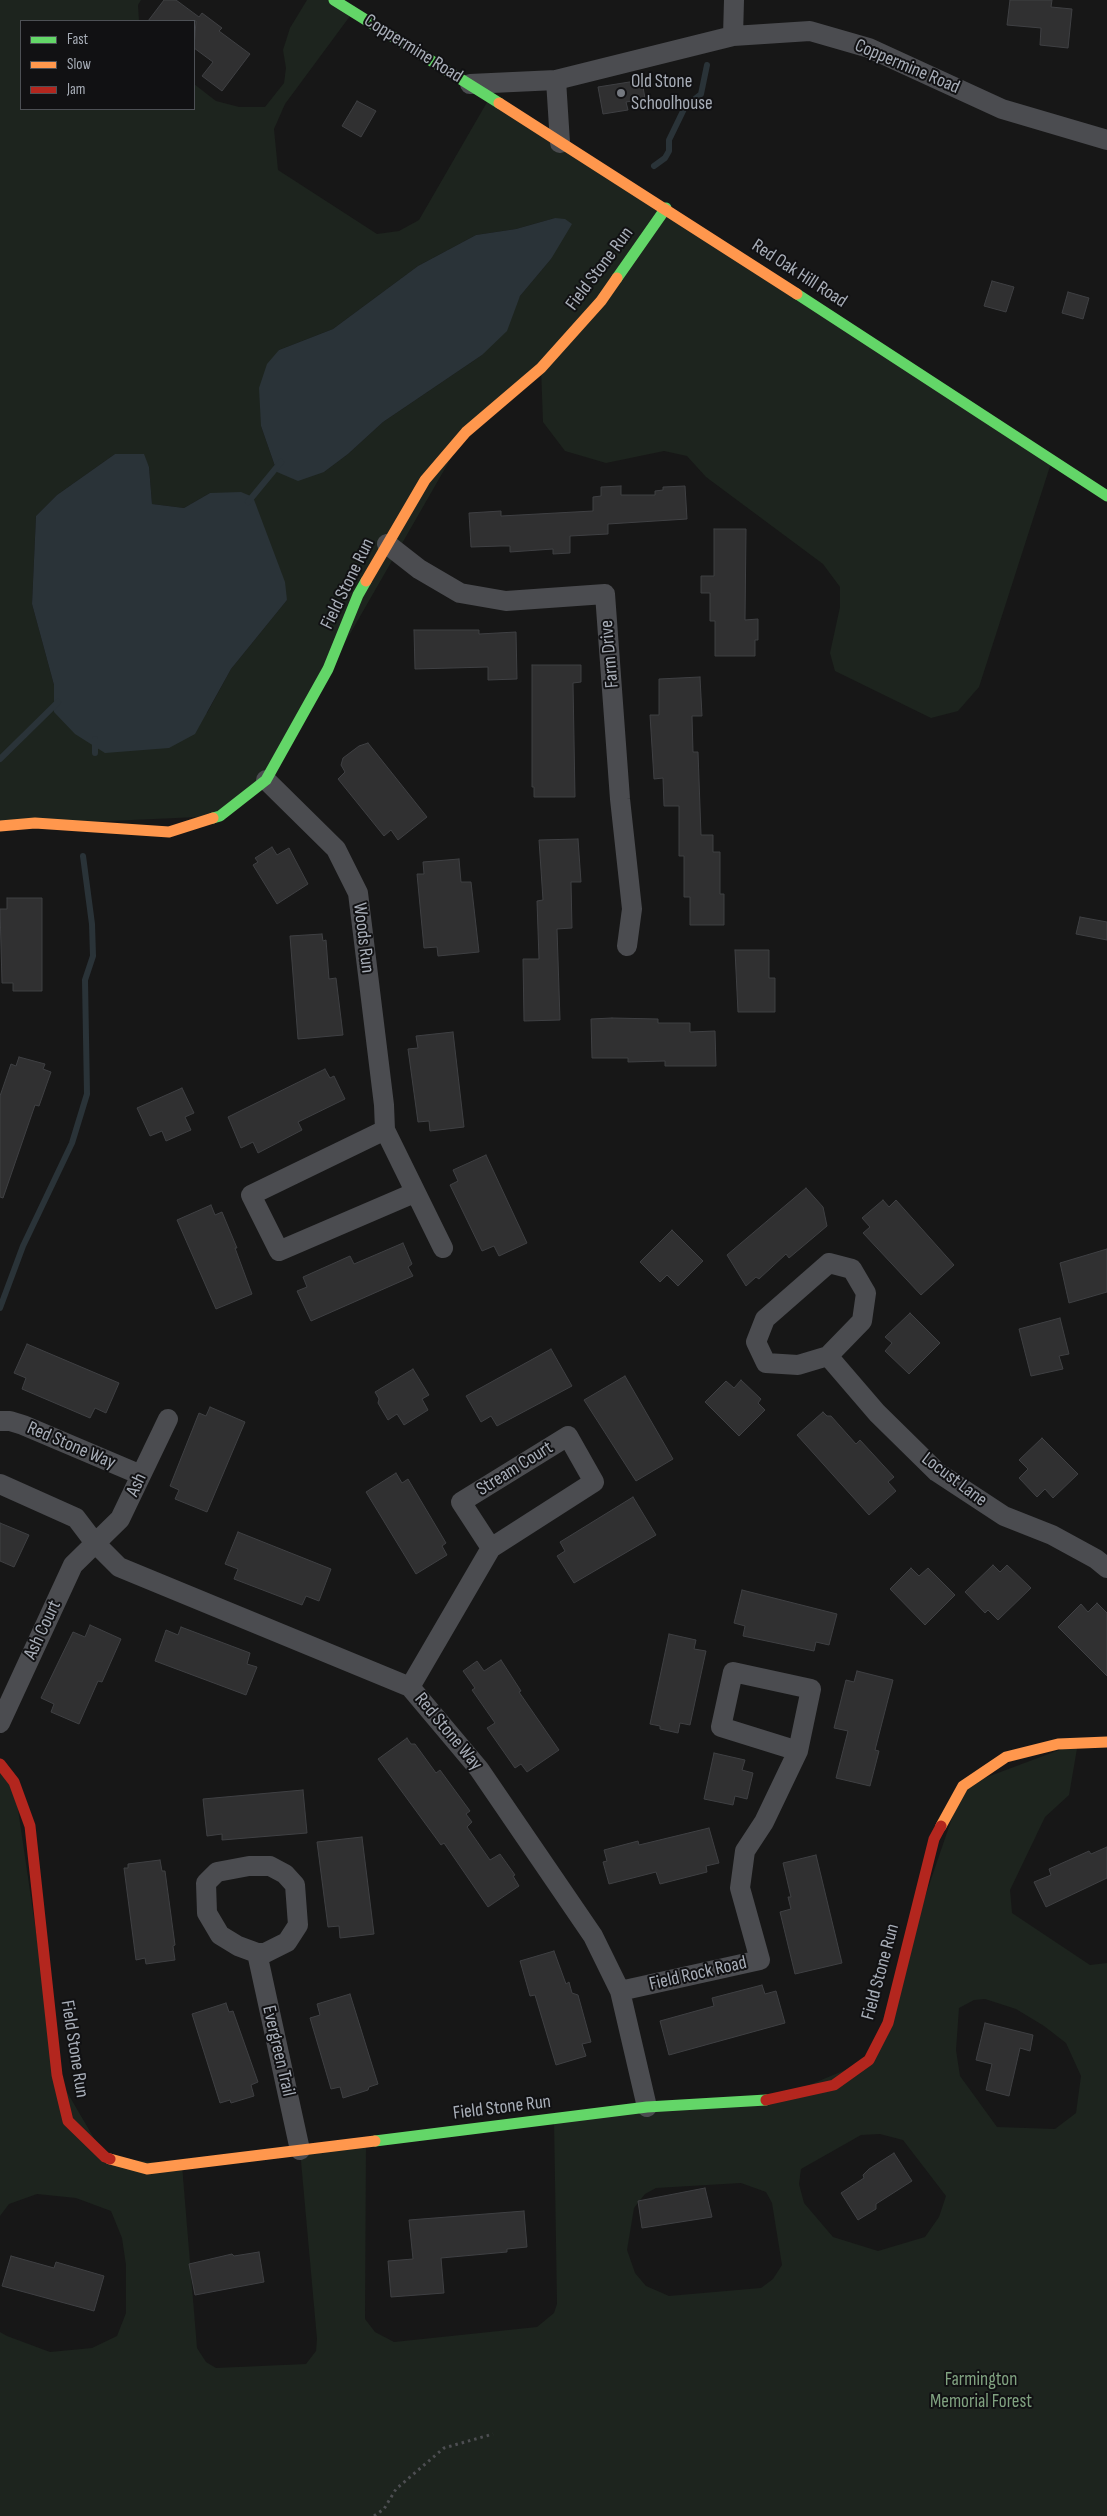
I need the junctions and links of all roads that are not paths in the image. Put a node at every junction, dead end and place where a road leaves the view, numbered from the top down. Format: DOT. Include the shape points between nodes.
graph roads {
  1 [pos="334,0"];
  2 [pos="734,0"];
  3 [pos="733,36"];
  4 [pos="556,80"];
  5 [pos="470,84"];
  6 [pos="1107,140"];
  7 [pos="560,143"];
  8 [pos="666,208"];
  9 [pos="1107,496"];
  10 [pos="387,544"];
  11 [pos="266,780"];
  12 [pos="0,826"];
  13 [pos="627,946"];
  14 [pos="385,1130"];
  15 [pos="414,1192"];
  16 [pos="443,1248"];
  17 [pos="828,1356"];
  18 [pos="168,1419"];
  19 [pos="0,1421"];
  20 [pos="141,1475"];
  21 [pos="0,1484"];
  22 [pos="95,1543"];
  23 [pos="491,1548"];
  24 [pos="1107,1568"];
  25 [pos="410,1687"];
  26 [pos="0,1723"];
  27 [pos="1107,1742"];
  28 [pos="798,1751"];
  29 [pos="0,1764"];
  30 [pos="257,1953"];
  31 [pos="620,1991"];
  32 [pos="647,2107"];
  33 [pos="300,2150"];
  1 -- 5 [label="street, Coppermine Road"];
  2 -- 3 [label="street"];
  3 -- 4 [label="street, Coppermine Road"];
  3 -- 6 [label="street, Coppermine Road" via="810,30 869,48 1002,109"];
  4 -- 5 [label="street, Coppermine Road"];
  4 -- 7 [label="street"];
  5 -- 7 [label="street, Red Oak Hill Road"];
  7 -- 8 [label="street, Red Oak Hill Road"];
  8 -- 9 [label="street, Red Oak Hill Road"];
  8 -- 10 [label="street, Field Stone Run" via="601,301 541,368 466,432 425,480"];
  10 -- 11 [label="street, Field Stone Run" via="358,595 328,669"];
  10 -- 13 [label="street, Farm Drive" via="419,569 460,593 506,601 605,594 620,799 632,909"];
  11 -- 12 [label="street, Field Stone Run" via="220,816 169,832 35,823"];
  11 -- 14 [label="street, Woods Run" via="336,849 358,892"];
  14 -- 15 [label="street, Woods Run"];
  14 -- 15 [label="street" via="251,1195 279,1251"];
  15 -- 16 [label="street, Woods Run"];
  17 -- 17 [label="street" via="862,1321 866,1293 852,1269 829,1263 765,1319 756,1342 766,1363 798,1365"];
  17 -- 24 [label="street, Locust Lane" via="877,1414 937,1472 1004,1516 1052,1535"];
  18 -- 20 [label="street, Ash"];
  19 -- 20 [label="street, Red Stone Way" via="10,1421"];
  20 -- 22 [label="street, Ash" via="120,1519"];
  21 -- 22 [label="street, Red Stone Way" via="76,1518"];
  22 -- 25 [label="street, Red Stone Way" via="119,1567"];
  22 -- 26 [label="street, Ash Court" via="73,1565"];
  23 -- 23 [label="street, Stream Court" via="594,1482 568,1436 461,1502"];
  23 -- 25 [label="street, Stream Court"];
  25 -- 31 [label="street, Red Stone Way" via="480,1769 592,1936"];
  27 -- 32 [label="street, Field Stone Run" via="1058,1744 1006,1757 963,1786 934,1839 888,2023 869,2060 834,2085 776,2099"];
  28 -- 28 [label="street, Field Rock Road" via="811,1689 733,1672 721,1727"];
  28 -- 31 [label="street, Field Rock Road" via="764,1822 745,1851 740,1888 760,1960"];
  29 -- 33 [label="street, Field Stone Run" via="14,1782 30,1826 57,2075 68,2121 105,2157 147,2169"];
  30 -- 30 [label="street" via="220,1935 207,1913 206,1883 217,1872 270,1866 285,1874 295,1885 298,1925 287,1942 265,1953"];
  30 -- 33 [label="street, Evergreen Trail"];
  31 -- 32 [label="street, Red Stone Way"];
  32 -- 33 [label="street, Field Stone Run"];
}
